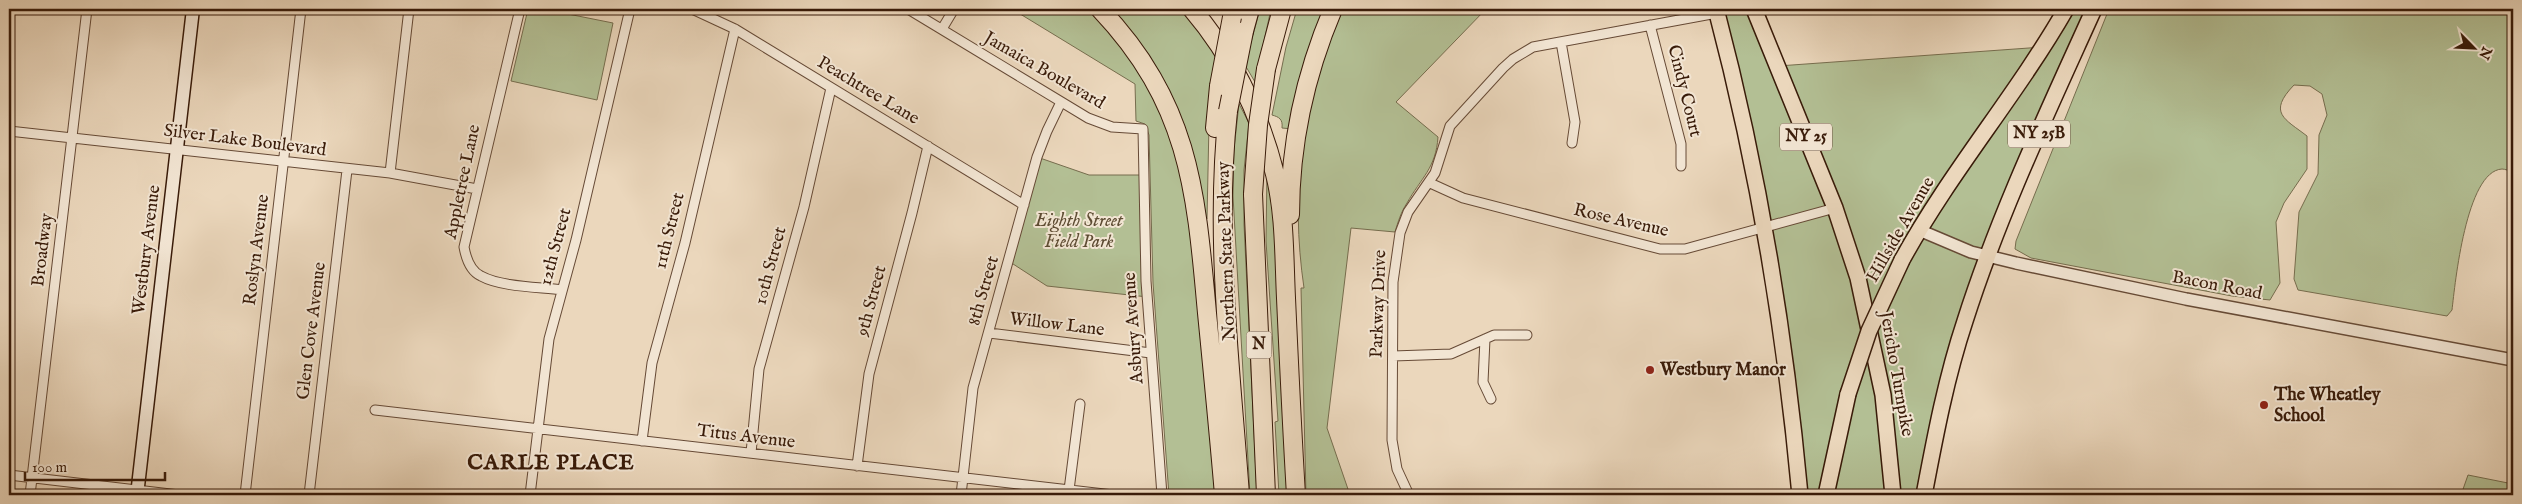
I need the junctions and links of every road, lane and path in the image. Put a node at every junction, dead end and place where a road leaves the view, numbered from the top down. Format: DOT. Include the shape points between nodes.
graph roads {
  1 [pos="87,9"];
  2 [pos="193,9"];
  3 [pos="301,9"];
  4 [pos="409,9"];
  5 [pos="520,9"];
  6 [pos="630,9"];
  7 [pos="692,9"];
  8 [pos="908,9"];
  9 [pos="954,9"];
  10 [pos="1100,9"];
  11 [pos="1192,9"];
  12 [pos="1250,9"];
  13 [pos="1282,9"];
  14 [pos="1333,9"];
  15 [pos="1754,9"];
  16 [pos="2066,9"];
  17 [pos="2094,9"];
  18 [pos="1716,11"];
  19 [pos="1233,13"];
  20 [pos="1650,25"];
  21 [pos="942,29"];
  22 [pos="735,30"];
  23 [pos="1561,42"];
  24 [pos="831,88"];
  25 [pos="1062,102"];
  26 [pos="1143,128"];
  27 [pos="9,131"];
  28 [pos="72,138"];
  29 [pos="1572,143"];
  30 [pos="928,146"];
  31 [pos="177,150"];
  32 [pos="283,162"];
  33 [pos="1681,166"];
  34 [pos="347,170"];
  35 [pos="390,174"];
  36 [pos="1430,183"];
  37 [pos="477,189"];
  38 [pos="1222,191"];
  39 [pos="1024,205"];
  40 [pos="1835,208"];
  41 [pos="1763,229"];
  42 [pos="1919,230"];
  43 [pos="1987,257"];
  44 [pos="562,290"];
  45 [pos="989,333"];
  46 [pos="1526,335"];
  47 [pos="1485,338"];
  48 [pos="1151,353"];
  49 [pos="1393,356"];
  50 [pos="2513,360"];
  51 [pos="1290,395"];
  52 [pos="1491,399"];
  53 [pos="1080,404"];
  54 [pos="375,410"];
  55 [pos="538,429"];
  56 [pos="642,441"];
  57 [pos="751,454"];
  58 [pos="857,466"];
  59 [pos="9,476"];
  60 [pos="32,478"];
  61 [pos="963,478"];
  62 [pos="1069,490"];
  63 [pos="137,493"];
  64 [pos="30,495"];
  65 [pos="179,495"];
  66 [pos="244,495"];
  67 [pos="309,495"];
  68 [pos="530,495"];
  69 [pos="961,495"];
  70 [pos="1113,495"];
  71 [pos="1162,495"];
  72 [pos="1224,495"];
  73 [pos="1240,495"];
  74 [pos="1266,495"];
  75 [pos="1296,495"];
  76 [pos="1409,495"];
  77 [pos="1800,495"];
  78 [pos="1826,495"];
  79 [pos="1893,495"];
  80 [pos="1924,495"];
  1 -- 28 [label="street, Broadway"];
  2 -- 31 [label="main road, Westbury Avenue"];
  3 -- 32 [label="street, Roslyn Avenue"];
  4 -- 35 [label="street"];
  5 -- 37 [label="street, Appletree Lane"];
  6 -- 44 [label="street, 12th Street"];
  7 -- 22 [label="street, Peachtree Lane"];
  8 -- 21 [label="street, Jamaica Boulevard"];
  9 -- 21 [label="street"];
  10 -- 72 [label="highway" via="1130,43 1158,88 1187,159 1199,228"];
  11 -- 51 [label="highway" via="1220,44 1236,72 1275,173 1282,226"];
  12 -- 38 [label="highway, Northern State Parkway / N, bridge" via="1228,111"];
  13 -- 74 [label="highway, Northern State Parkway / N, bridge" via="1266,69 1253,194"];
  14 -- 51 [label="highway" via="1310,69 1294,144 1290,211 1296,335"];
  15 -- 40 [label="main road, Jericho Turnpike / NY 25"];
  16 -- 42 [label="main road, Hillside Avenue / NY 25B"];
  17 -- 43 [label="main road, NY 25B"];
  18 -- 20 [label="street, Parkway Drive"];
  18 -- 41 [label="main road"];
  19 -- 38 [label="highway, bridge" via="1215,127"];
  20 -- 23 [label="street, Parkway Drive"];
  20 -- 33 [label="street, Cindy Court" via="1681,144"];
  21 -- 25 [label="street, Jamaica Boulevard"];
  22 -- 24 [label="street, Peachtree Lane"];
  22 -- 56 [label="street, 11th Street" via="685,243 652,363"];
  23 -- 29 [label="street" via="1575,122"];
  23 -- 36 [label="street, Parkway Drive" via="1533,47 1513,59 1469,104 1450,126"];
  24 -- 30 [label="street, Peachtree Lane"];
  24 -- 57 [label="street, 10th Street" via="804,207 759,369"];
  25 -- 26 [label="street, Jamaica Boulevard" via="1098,123 1120,128"];
  25 -- 39 [label="street, 8th Street" via="1042,142"];
  26 -- 48 [label="street, Asbury Avenue"];
  27 -- 28 [label="street, Silver Lake Boulevard"];
  28 -- 31 [label="street, Silver Lake Boulevard"];
  28 -- 60 [label="street, Broadway"];
  30 -- 39 [label="street, Peachtree Lane"];
  30 -- 58 [label="street, 9th Street" via="869,374"];
  31 -- 32 [label="street, Silver Lake Boulevard"];
  31 -- 63 [label="main road, Westbury Avenue"];
  32 -- 34 [label="street, Silver Lake Boulevard"];
  32 -- 66 [label="street, Roslyn Avenue"];
  34 -- 35 [label="street, Silver Lake Boulevard"];
  34 -- 67 [label="street, Glen Cove Avenue"];
  35 -- 37 [label="street, Silver Lake Boulevard"];
  36 -- 41 [label="street, Rose Avenue" via="1463,198 1660,249 1685,249"];
  36 -- 49 [label="street, Parkway Drive" via="1408,212 1400,232 1393,282"];
  37 -- 44 [label="street, Appletree Lane" via="464,246 473,270 493,280"];
  38 -- 73 [label="highway, Northern State Parkway / N" via="1224,269"];
  39 -- 45 [label="street, 8th Street"];
  40 -- 41 [label="street, Rose Avenue"];
  40 -- 79 [label="main road, Jericho Turnpike / NY 25" via="1858,278 1874,343"];
  41 -- 77 [label="main road" via="1787,376"];
  42 -- 43 [label="street, Bacon Road"];
  42 -- 78 [label="main road, Hillside Avenue / NY 25B, bridge" via="1869,331 1848,394"];
  43 -- 50 [label="street, Bacon Road" via="2186,299"];
  43 -- 80 [label="main road, NY 25B" via="1958,343 1934,438"];
  44 -- 55 [label="street, 12th Street" via="546,352"];
  45 -- 48 [label="street, Willow Lane"];
  45 -- 61 [label="street, 8th Street" via="973,388"];
  46 -- 47 [label="street"];
  47 -- 49 [label="street" via="1451,354"];
  47 -- 52 [label="street" via="1483,382"];
  48 -- 71 [label="street, Asbury Avenue"];
  49 -- 76 [label="street, Parkway Drive" via="1392,440 1397,469"];
  51 -- 75 [label="highway"];
  53 -- 62 [label="street"];
  54 -- 55 [label="street, Titus Avenue"];
  55 -- 56 [label="street, Titus Avenue"];
  55 -- 68 [label="street, 12th Street"];
  56 -- 57 [label="street, Titus Avenue"];
  57 -- 58 [label="street, Titus Avenue"];
  58 -- 61 [label="street, Titus Avenue"];
  59 -- 60 [label="street"];
  60 -- 63 [label="street"];
  60 -- 64 [label="street, Broadway"];
  61 -- 62 [label="street, Titus Avenue"];
  61 -- 69 [label="street, 8th Street"];
  62 -- 70 [label="street, Titus Avenue"];
  63 -- 65 [label="street"];
}
